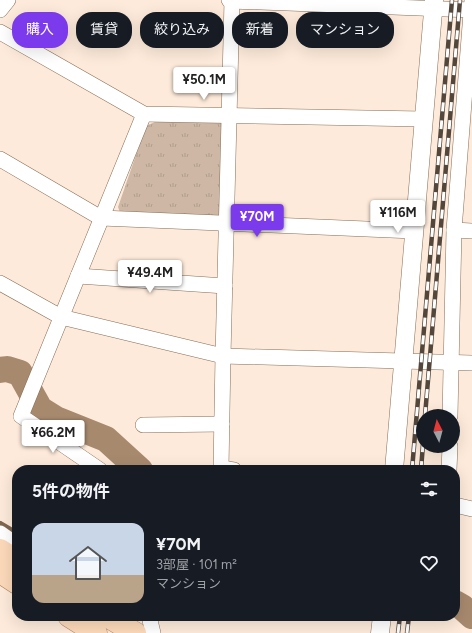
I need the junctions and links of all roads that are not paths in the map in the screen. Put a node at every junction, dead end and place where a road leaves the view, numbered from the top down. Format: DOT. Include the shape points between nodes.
graph roads {
  1 [pos="8,0"];
  2 [pos="231,0"];
  3 [pos="433,4"];
  4 [pos="472,7"];
  5 [pos="0,10"];
  6 [pos="0,32"];
  7 [pos="144,114"];
  8 [pos="229,115"];
  9 [pos="423,119"];
  10 [pos="467,120"];
  11 [pos="0,159"];
  12 [pos="102,218"];
  13 [pos="226,223"];
  14 [pos="454,230"];
  15 [pos="414,231"];
  16 [pos="472,231"];
  17 [pos="78,276"];
  18 [pos="0,283"];
  19 [pos="225,286"];
  20 [pos="61,317"];
  21 [pos="223,356"];
  22 [pos="403,361"];
  23 [pos="451,363"];
  24 [pos="472,363"];
  25 [pos="450,409"];
  26 [pos="222,424"];
  27 [pos="143,425"];
  28 [pos="450,453"];
  29 [pos="93,465"];
  30 [pos="221,465"];
  31 [pos="394,465"];
  32 [pos="449,465"];
  33 [pos="460,506"];
  34 [pos="472,508"];
  35 [pos="0,533"];
  36 [pos="12,541"];
  37 [pos="0,550"];
  38 [pos="12,558"];
  39 [pos="0,572"];
  40 [pos="12,580"];
  41 [pos="106,621"];
  42 [pos="150,621"];
  43 [pos="381,621"];
  44 [pos="135,633"];
  45 [pos="153,633"];
  46 [pos="380,633"];
  1 -- 5 [label="street"];
  2 -- 3 [label="street"];
  2 -- 8 [label="street"];
  3 -- 4 [label="street"];
  3 -- 9 [label="street"];
  4 -- 10 [label="street"];
  6 -- 7 [label="street"];
  7 -- 8 [label="street"];
  7 -- 12 [label="street"];
  8 -- 9 [label="street"];
  8 -- 13 [label="street"];
  9 -- 15 [label="street"];
  10 -- 14 [label="street"];
  11 -- 12 [label="street"];
  12 -- 13 [label="street"];
  12 -- 17 [label="street"];
  13 -- 15 [label="street"];
  13 -- 19 [label="street"];
  14 -- 16 [label="street"];
  14 -- 23 [label="street"];
  15 -- 22 [label="street"];
  17 -- 19 [label="street"];
  17 -- 20 [label="street"];
  18 -- 20 [label="street"];
  19 -- 21 [label="street"];
  20 -- 21 [label="street"];
  20 -- 29 [label="street" via="21,416"];
  21 -- 22 [label="street"];
  21 -- 26 [label="street"];
  22 -- 23 [label="street"];
  22 -- 31 [label="street"];
  23 -- 24 [label="street"];
  23 -- 25 [label="street"];
  26 -- 27 [label="street"];
  26 -- 30 [label="street"];
  28 -- 32 [label="street"];
  33 -- 34 [label="street"];
  35 -- 36 [label="street"];
  37 -- 38 [label="main road"];
  39 -- 40 [label="main road"];
  41 -- 44 [label="main road"];
  42 -- 45 [label="street"];
  43 -- 46 [label="street"];
}
